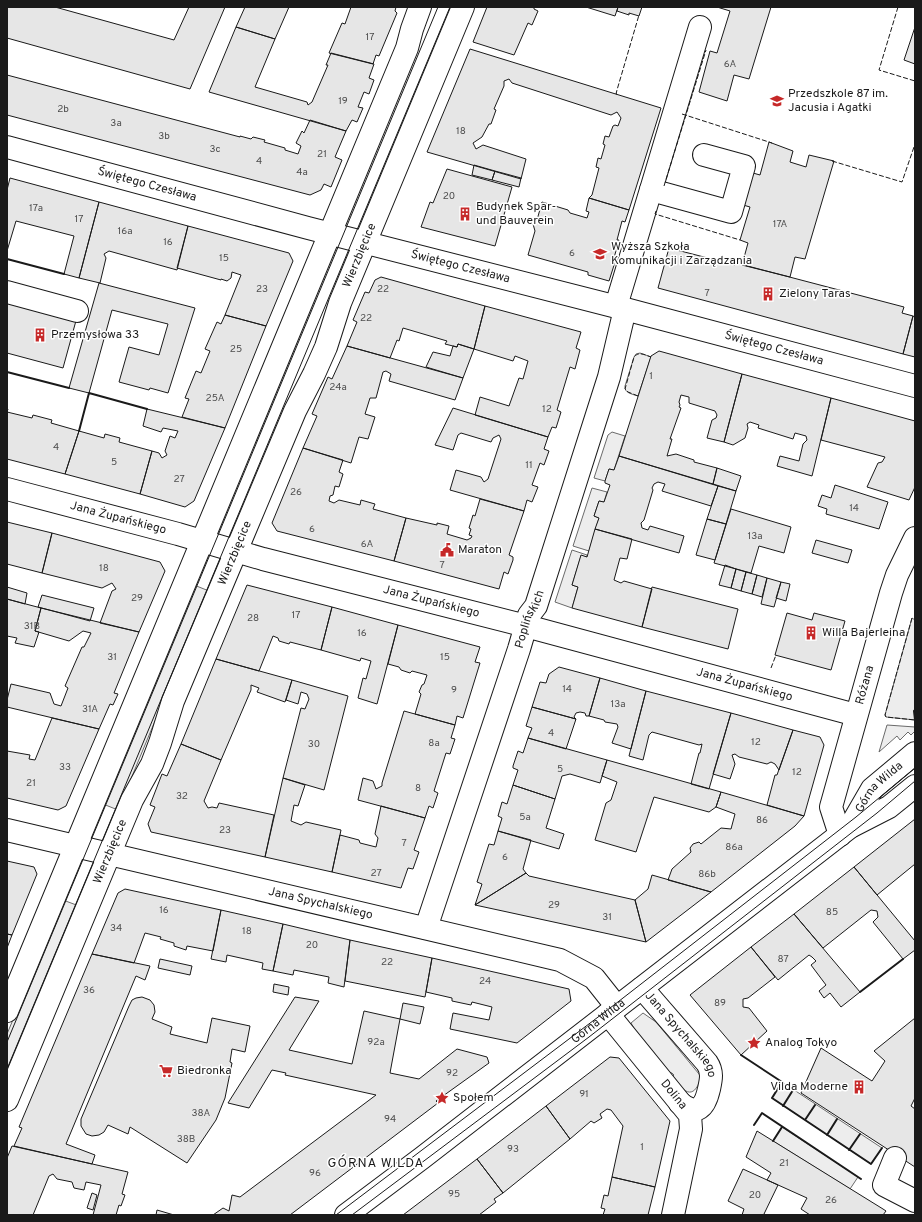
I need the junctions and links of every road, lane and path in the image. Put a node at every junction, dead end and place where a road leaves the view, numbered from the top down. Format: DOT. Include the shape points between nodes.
graph roads {
  1 [pos="420,7"];
  2 [pos="453,7"];
  3 [pos="463,7"];
  4 [pos="700,27"];
  5 [pos="7,147"];
  6 [pos="704,155"];
  7 [pos="651,190"];
  8 [pos="331,233"];
  9 [pos="365,242"];
  10 [pos="7,292"];
  11 [pos="621,308"];
  12 [pos="77,311"];
  13 [pos="915,386"];
  14 [pos="7,489"];
  15 [pos="915,538"];
  16 [pos="203,542"];
  17 [pos="236,552"];
  18 [pos="526,626"];
  19 [pos="856,715"];
  20 [pos="915,753"];
  21 [pos="915,786"];
  22 [pos="7,830"];
  23 [pos="845,831"];
  24 [pos="76,847"];
  25 [pos="109,854"];
  26 [pos="426,928"];
  27 [pos="642,988"];
  28 [pos="7,1011"];
  29 [pos="612,1011"];
  30 [pos="7,1100"];
  31 [pos="680,1103"];
  32 [pos="895,1158"];
  33 [pos="915,1201"];
  34 [pos="346,1215"];
  35 [pos="673,1215"];
  1 -- 8 [label="street" via="407,48"];
  2 -- 9 [label="street" via="445,20 368,206"];
  3 -- 9 [label="street, Wierzbięcice"];
  4 -- 7 [label="street, Poplińskich"];
  5 -- 8 [label="street, Świętego Czesława"];
  6 -- 7 [label="street" via="744,166 731,212"];
  7 -- 11 [label="street, Poplińskich"];
  8 -- 9 [label="street, Świętego Czesława"];
  8 -- 16 [label="street"];
  9 -- 11 [label="street, Świętego Czesława"];
  9 -- 17 [label="street, Wierzbięcice" via="323,354 295,411"];
  10 -- 12 [label="street"];
  11 -- 13 [label="street, Świętego Czesława"];
  11 -- 18 [label="street, Poplińskich" via="606,385 536,606 529,615"];
  14 -- 16 [label="street, Jana Żupańskiego"];
  15 -- 19 [label="street, Różana" via="893,585"];
  16 -- 17 [label="street, Jana Żupańskiego"];
  16 -- 24 [label="street"];
  17 -- 18 [label="street, Jana Żupańskiego"];
  17 -- 25 [label="street, Wierzbięcice" via="173,701 154,759 132,800"];
  18 -- 19 [label="street, Jana Żupańskiego"];
  18 -- 26 [label="street, Poplińskich"];
  19 -- 23 [label="street, Różana" via="831,807"];
  20 -- 23 [label="street, Górna Wilda" via="872,789"];
  21 -- 23 [label="street, Górna Wilda" via="889,807"];
  22 -- 24 [label="street, Jana Spychalskiego"];
  23 -- 27 [label="street, Górna Wilda"];
  24 -- 25 [label="street, Jana Spychalskiego"];
  24 -- 28 [label="street"];
  25 -- 26 [label="street, Jana Spychalskiego"];
  25 -- 30 [label="street, Wierzbięcice"];
  26 -- 29 [label="street, Jana Spychalskiego" via="560,960 594,978"];
  27 -- 29 [label="street, Górna Wilda"];
  27 -- 31 [label="street, Jana Spychalskiego" via="711,1070 712,1079 706,1102 693,1109"];
  29 -- 31 [label="street, Dolina"];
  29 -- 34 [label="street, Górna Wilda"];
  31 -- 35 [label="street, Dolina" via="690,1115 692,1125"];
  32 -- 33 [label="street" via="884,1185"];
}
